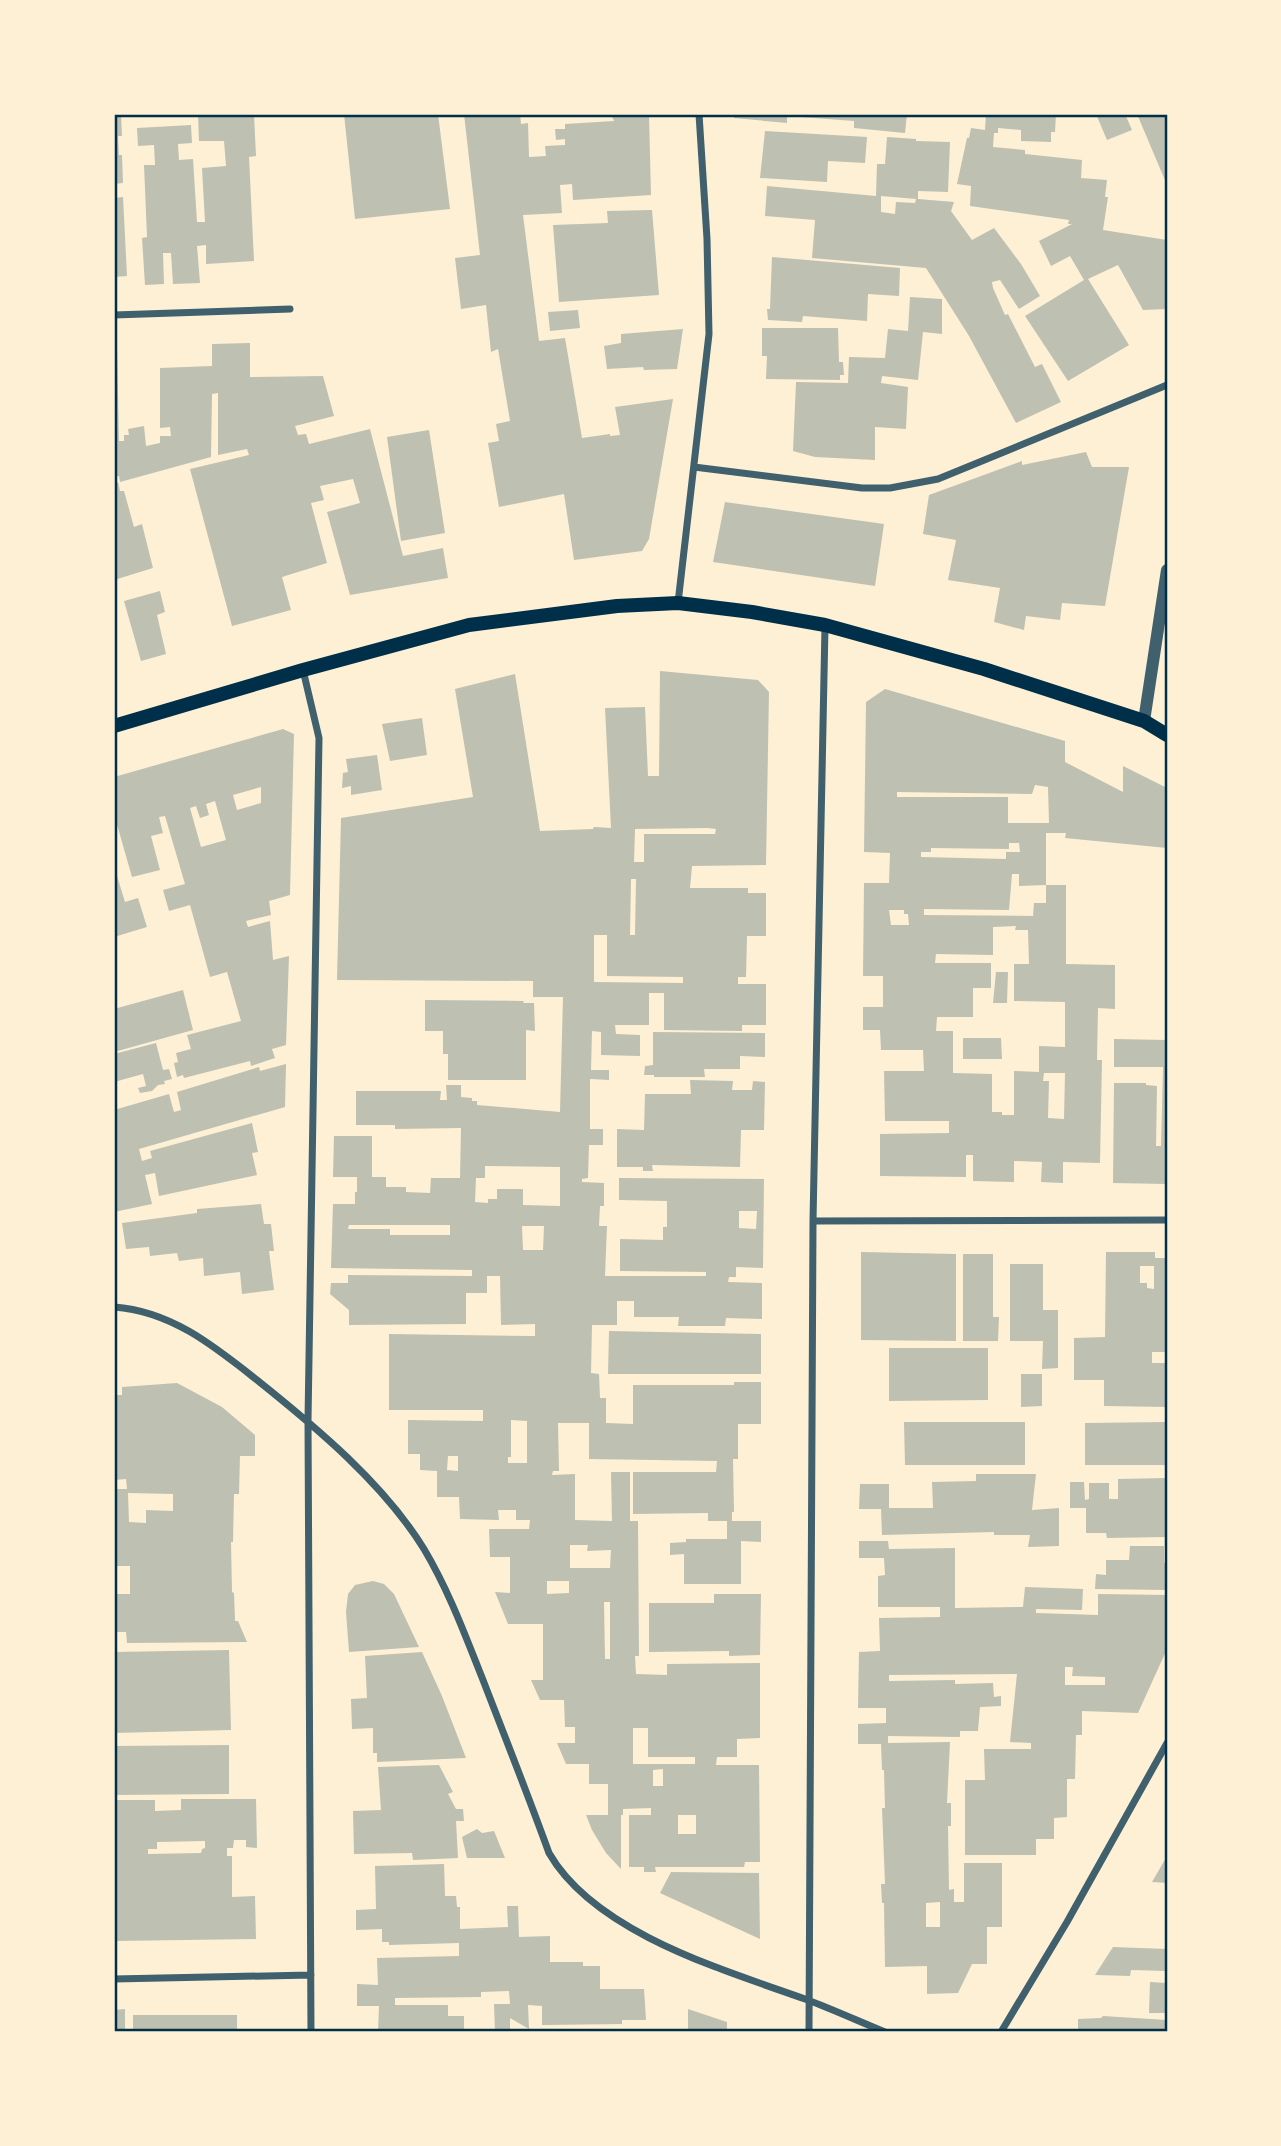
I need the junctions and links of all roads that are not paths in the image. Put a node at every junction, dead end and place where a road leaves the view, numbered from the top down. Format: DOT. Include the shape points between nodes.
graph roads {
  1 [pos="699,114"];
  2 [pos="290,309"];
  3 [pos="114,314"];
  4 [pos="1167,385"];
  5 [pos="694,467"];
  6 [pos="1167,570"];
  7 [pos="678,603"];
  8 [pos="825,625"];
  9 [pos="303,670"];
  10 [pos="1144,721"];
  11 [pos="114,726"];
  12 [pos="1167,735"];
  13 [pos="1167,1220"];
  14 [pos="813,1221"];
  15 [pos="114,1307"];
  16 [pos="307,1420"];
  17 [pos="1167,1743"];
  18 [pos="311,1975"];
  19 [pos="114,1979"];
  20 [pos="809,2000"];
  21 [pos="312,2032"];
  22 [pos="809,2032"];
  23 [pos="885,2032"];
  24 [pos="1001,2032"];
  1 -- 5 [label="street" via="709,323"];
  2 -- 3 [label="street"];
  4 -- 5 [label="street" via="938,479 890,488"];
  5 -- 7 [label="street"];
  6 -- 10 [label="street"];
  7 -- 8 [label="main road"];
  7 -- 9 [label="main road" via="468,625"];
  8 -- 10 [label="main road" via="984,669"];
  8 -- 14 [label="street"];
  9 -- 11 [label="main road"];
  9 -- 16 [label="street" via="319,738"];
  10 -- 12 [label="main road"];
  13 -- 14 [label="street"];
  14 -- 20 [label="street"];
  15 -- 16 [label="street" via="138,1309 183,1327"];
  16 -- 18 [label="street"];
  16 -- 20 [label="street" via="389,1501 429,1558 451,1599 557,1867 595,1904 668,1949"];
  17 -- 24 [label="street"];
  18 -- 19 [label="street"];
  18 -- 21 [label="street"];
  20 -- 22 [label="street"];
  20 -- 23 [label="street"];
}
